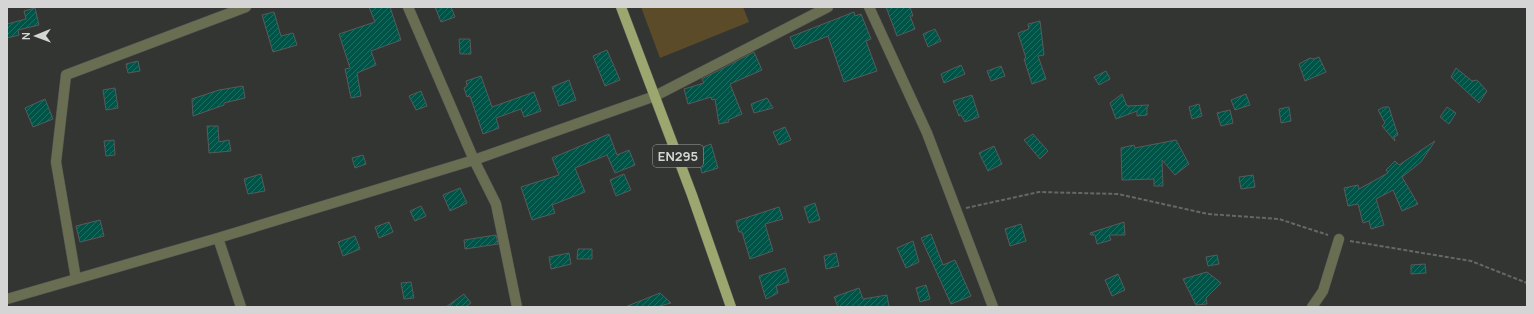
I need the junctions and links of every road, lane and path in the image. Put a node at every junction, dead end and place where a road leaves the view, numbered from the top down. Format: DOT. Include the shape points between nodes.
graph roads {
  1 [pos="246,7"];
  2 [pos="408,7"];
  3 [pos="621,7"];
  4 [pos="828,7"];
  5 [pos="869,7"];
  6 [pos="655,96"];
  7 [pos="474,160"];
  8 [pos="956,210"];
  9 [pos="218,238"];
  10 [pos="1339,239"];
  11 [pos="76,279"];
  12 [pos="1527,283"];
  13 [pos="7,299"];
  14 [pos="241,307"];
  15 [pos="518,307"];
  16 [pos="731,307"];
  17 [pos="993,307"];
  18 [pos="1312,307"];
  1 -- 11 [label="street" via="66,75 56,162"];
  2 -- 7 [label="street"];
  3 -- 6 [label="main road, EN295"];
  4 -- 6 [label="street"];
  5 -- 8 [label="street" via="927,133"];
  6 -- 7 [label="street"];
  6 -- 16 [label="main road, EN295"];
  7 -- 9 [label="street"];
  7 -- 15 [label="street" via="496,204"];
  8 -- 10 [label="path" via="1038,192 1118,194 1208,214 1279,219"];
  8 -- 17 [label="street"];
  9 -- 11 [label="street"];
  9 -- 14 [label="street"];
  10 -- 12 [label="path" via="1471,261"];
  10 -- 18 [label="street" via="1323,291"];
  11 -- 13 [label="street"];
}
